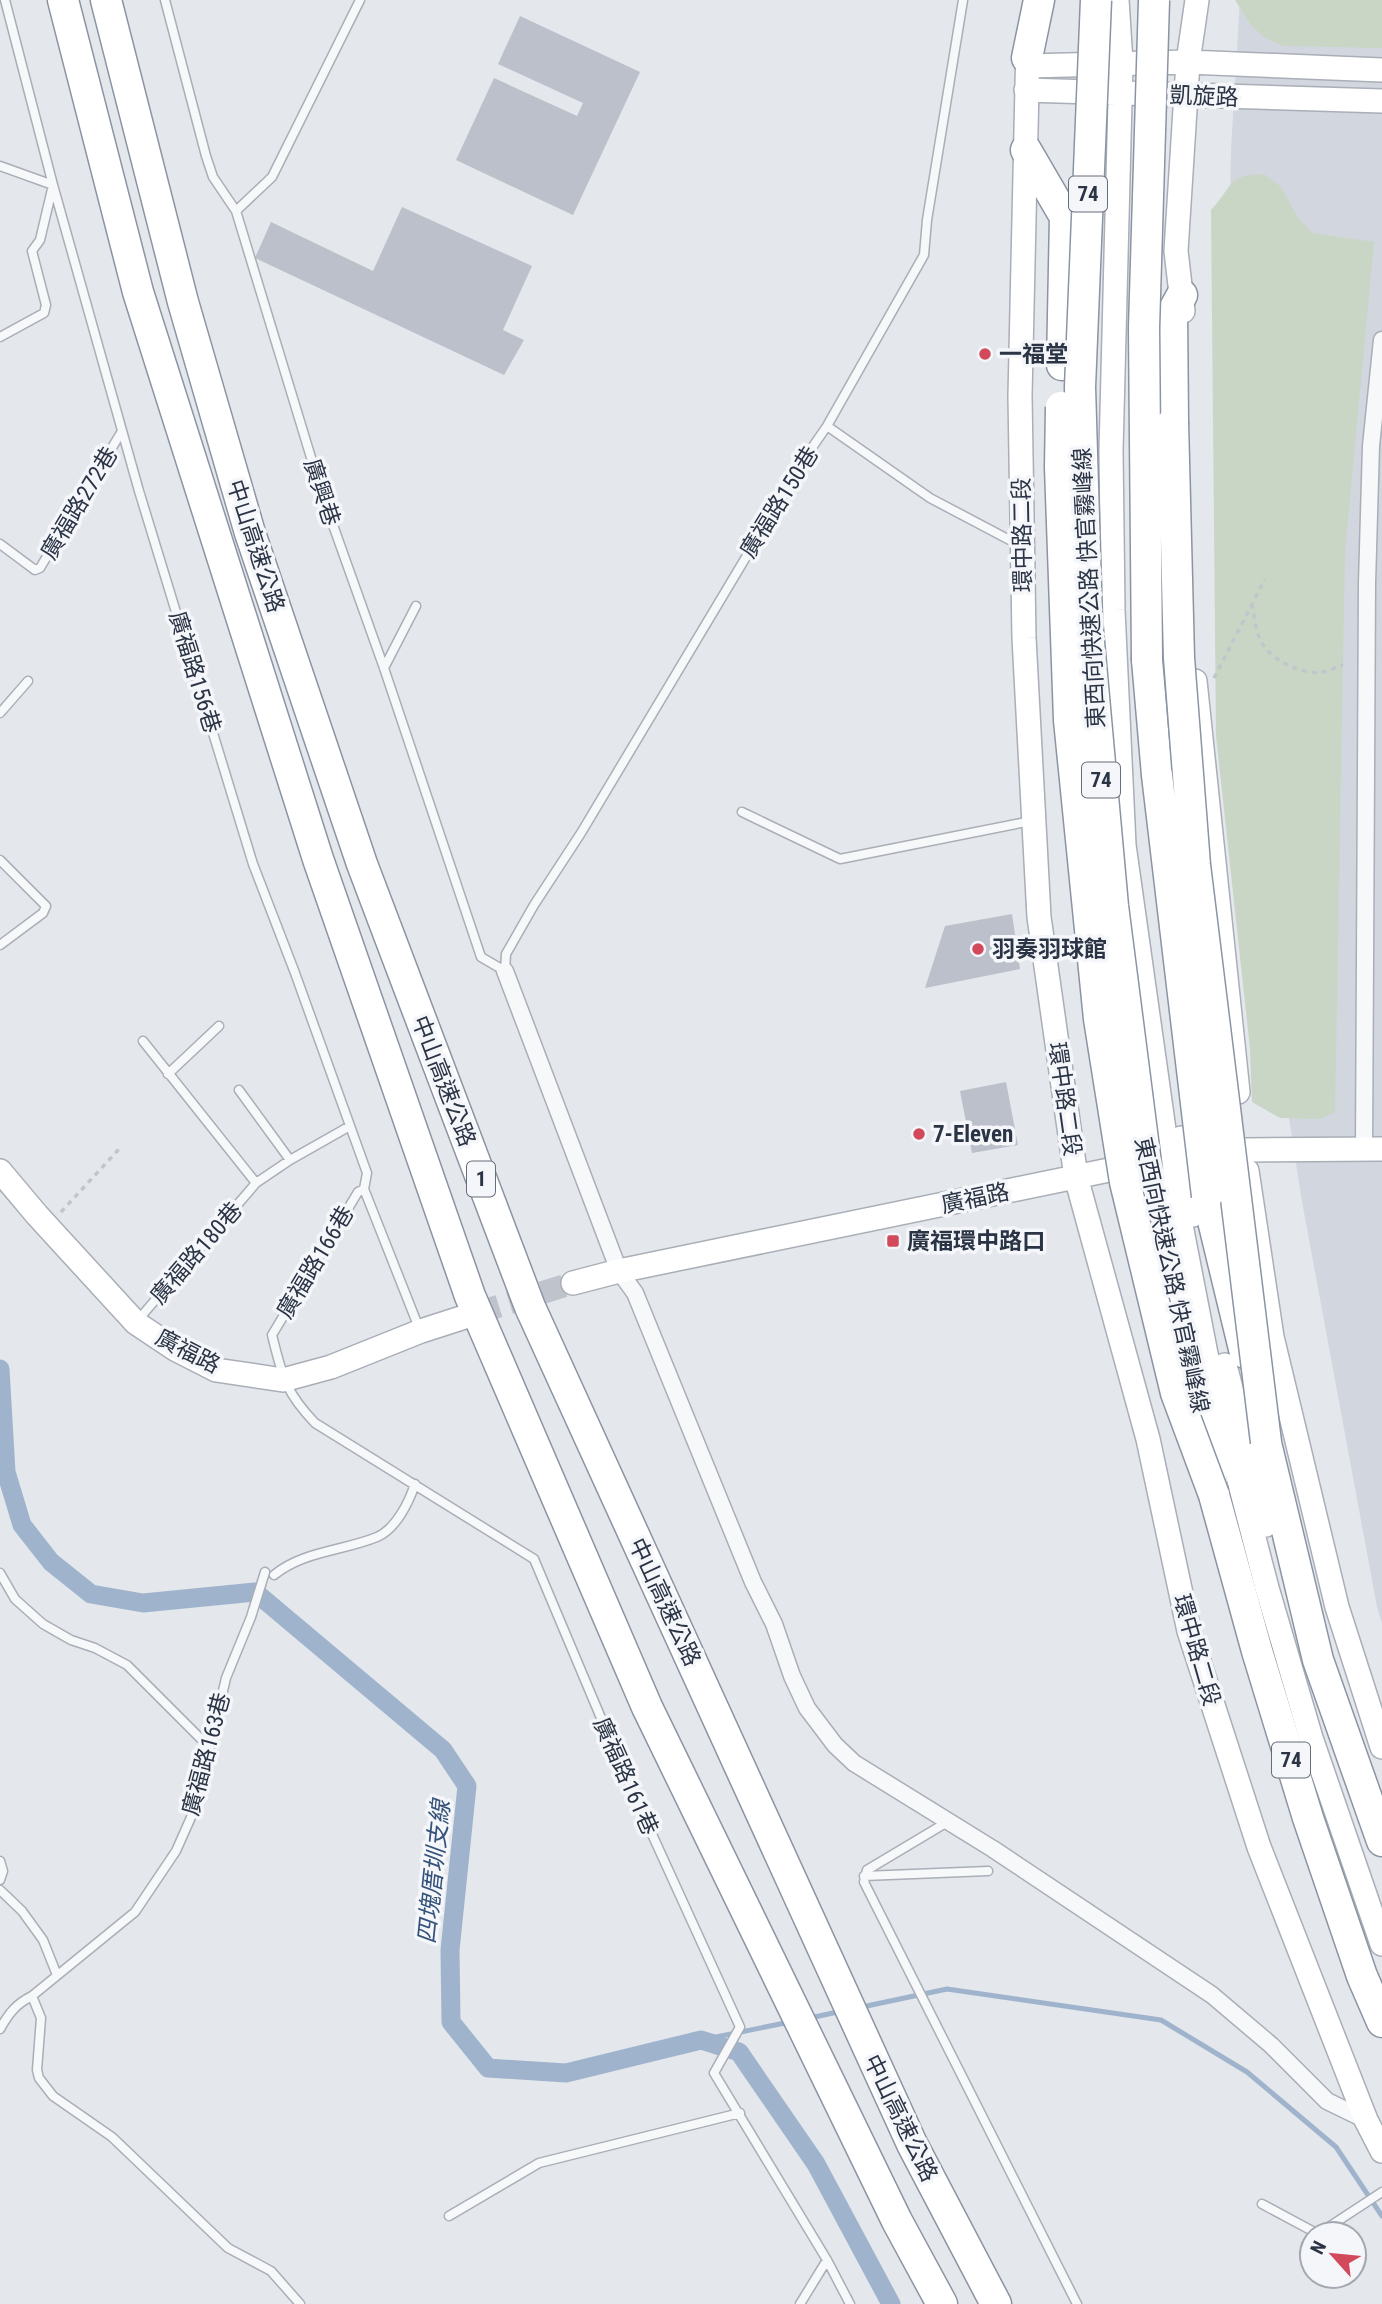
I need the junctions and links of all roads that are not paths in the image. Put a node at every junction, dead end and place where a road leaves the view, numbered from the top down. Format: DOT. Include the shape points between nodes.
graph roads {
  1 [pos="5,0"];
  2 [pos="63,0"];
  3 [pos="106,0"];
  4 [pos="165,0"];
  5 [pos="360,0"];
  6 [pos="963,0"];
  7 [pos="1031,0"];
  8 [pos="1039,0"];
  9 [pos="1096,0"];
  10 [pos="1117,0"];
  11 [pos="1154,0"];
  12 [pos="1196,0"];
  13 [pos="1027,62"];
  14 [pos="1130,62"];
  15 [pos="1188,62"];
  16 [pos="1382,70"];
  17 [pos="1026,90"];
  18 [pos="1128,94"];
  19 [pos="1187,95"];
  20 [pos="1382,101"];
  21 [pos="1026,150"];
  22 [pos="0,166"];
  23 [pos="53,185"];
  24 [pos="236,211"];
  25 [pos="1181,295"];
  26 [pos="0,337"];
  27 [pos="1382,340"];
  28 [pos="827,426"];
  29 [pos="122,431"];
  30 [pos="0,544"];
  31 [pos="1021,546"];
  32 [pos="1374,584"];
  33 [pos="416,606"];
  34 [pos="1374,638"];
  35 [pos="384,667"];
  36 [pos="28,681"];
  37 [pos="0,713"];
  38 [pos="742,812"];
  39 [pos="1034,821"];
  40 [pos="0,860"];
  41 [pos="0,945"];
  42 [pos="505,971"];
  43 [pos="219,1026"];
  44 [pos="143,1041"];
  45 [pos="168,1074"];
  46 [pos="239,1090"];
  47 [pos="350,1126"];
  48 [pos="1373,1149"];
  49 [pos="1244,1150"];
  50 [pos="1175,1157"];
  51 [pos="290,1160"];
  52 [pos="0,1171"];
  53 [pos="1076,1177"];
  54 [pos="256,1183"];
  55 [pos="365,1189"];
  56 [pos="619,1271"];
  57 [pos="573,1283"];
  58 [pos="477,1313"];
  59 [pos="136,1322"];
  60 [pos="421,1331"];
  61 [pos="283,1380"];
  62 [pos="1266,1442"];
  63 [pos="415,1484"];
  64 [pos="1214,1495"];
  65 [pos="0,1573"];
  66 [pos="1381,1741"];
  67 [pos="211,1744"];
  68 [pos="949,1821"];
  69 [pos="1382,1842"];
  70 [pos="0,1861"];
  71 [pos="988,1871"];
  72 [pos="864,1877"];
  73 [pos="0,1880"];
  74 [pos="0,1890"];
  75 [pos="1382,1895"];
  76 [pos="1382,1944"];
  77 [pos="57,1975"];
  78 [pos="32,1996"];
  79 [pos="1382,2022"];
  80 [pos="0,2029"];
  81 [pos="740,2113"];
  82 [pos="1366,2120"];
  83 [pos="1382,2151"];
  84 [pos="1382,2192"];
  85 [pos="1262,2204"];
  86 [pos="449,2216"];
  87 [pos="1339,2220"];
  88 [pos="1298,2223"];
  89 [pos="827,2260"];
  90 [pos="300,2304"];
  91 [pos="800,2304"];
  92 [pos="850,2304"];
  93 [pos="942,2304"];
  94 [pos="996,2304"];
  95 [pos="1077,2304"];
  1 -- 23 [label="lane, 廣福路156巷"];
  2 -- 93 [label="highway, 中山高速公路 / 1" via="138,292 318,859 470,1296 647,1707 897,2221"];
  3 -- 94 [label="highway, 中山高速公路 / 1" via="183,302 250,533 362,864 530,1307 912,2144"];
  4 -- 24 [label="lane, 廣興巷" via="213,177"];
  5 -- 24 [label="lane" via="272,177"];
  6 -- 28 [label="lane, 廣福路150巷" via="924,255"];
  7 -- 13 [label="street, 環中路二段"];
  8 -- 13 [label="highway"];
  9 -- 64 [label="highway, 東西向快速公路 快官霧峰線 / 74, bridge" via="1080,387 1087,620 1113,906 1147,1171 1190,1345"];
  10 -- 14 [label="street"];
  11 -- 62 [label="highway, bridge" via="1144,328 1147,660 1207,1196"];
  12 -- 15 [label="street"];
  13 -- 14 [label="street, 凱旋路"];
  13 -- 17 [label="street, 環中路二段"];
  14 -- 15 [label="street, 凱旋路"];
  14 -- 18 [label="street"];
  15 -- 16 [label="street, 凱旋路"];
  15 -- 19 [label="street"];
  17 -- 18 [label="street, 凱旋路"];
  17 -- 21 [label="street, 環中路二段"];
  18 -- 19 [label="street, 凱旋路"];
  18 -- 50 [label="street" via="1120,456 1126,634 1139,862"];
  19 -- 20 [label="street, 凱旋路"];
  19 -- 25 [label="street" via="1176,251"];
  21 -- 31 [label="street, 環中路二段"];
  21 -- 64 [label="highway, bridge" via="1065,217 1060,467 1069,720 1098,1019 1125,1182 1176,1393"];
  22 -- 23 [label="lane"];
  23 -- 26 [label="lane" via="40,240 32,251 44,313"];
  23 -- 29 [label="lane, 廣福路156巷"];
  24 -- 35 [label="lane, 廣興巷" via="319,484"];
  25 -- 49 [label="street" via="1194,673"];
  25 -- 62 [label="highway, bridge" via="1172,313 1173,422 1179,658 1193,851"];
  27 -- 32 [label="street" via="1371,446"];
  28 -- 31 [label="lane" via="930,498"];
  28 -- 42 [label="lane, 廣福路150巷" via="534,905 506,954"];
  29 -- 30 [label="lane, 廣福路272巷" via="40,568 35,570"];
  29 -- 47 [label="lane, 廣福路156巷" via="253,864"];
  31 -- 39 [label="street, 環中路二段"];
  32 -- 34 [label="street"];
  33 -- 35 [label="lane"];
  34 -- 48 [label="street"];
  35 -- 42 [label="lane, 廣興巷" via="481,957"];
  36 -- 37 [label="lane"];
  38 -- 39 [label="lane" via="840,859"];
  39 -- 53 [label="street, 環中路二段" via="1039,917"];
  40 -- 41 [label="lane" via="46,906"];
  42 -- 56 [label="street"];
  43 -- 45 [label="lane"];
  44 -- 45 [label="lane, 廣福路180巷"];
  45 -- 54 [label="lane, 廣福路180巷"];
  46 -- 51 [label="lane"];
  47 -- 51 [label="lane, 廣福路180巷"];
  47 -- 55 [label="lane, 廣福路156巷" via="367,1173"];
  48 -- 49 [label="street, 廣福路"];
  49 -- 50 [label="street, 廣福路"];
  49 -- 66 [label="street" via="1272,1337 1337,1607"];
  50 -- 53 [label="street, 廣福路"];
  50 -- 75 [label="street" via="1205,1292 1291,1620 1353,1820"];
  50 -- 76 [label="street" via="1206,1354 1267,1588 1311,1738"];
  51 -- 54 [label="lane, 廣福路180巷"];
  52 -- 59 [label="street, 廣福路"];
  53 -- 56 [label="street, 廣福路"];
  53 -- 82 [label="street, 環中路二段" via="1148,1440 1189,1631 1259,1847"];
  54 -- 59 [label="lane, 廣福路180巷"];
  55 -- 60 [label="lane, 廣福路156巷"];
  55 -- 61 [label="lane, 廣福路166巷" via="358,1192 272,1335"];
  56 -- 57 [label="street, 廣福路"];
  56 -- 68 [label="street" via="635,1293 807,1708 854,1763"];
  58 -- 60 [label="street, 廣福路"];
  59 -- 61 [label="street, 廣福路" via="216,1370"];
  60 -- 61 [label="street, 廣福路" via="331,1367"];
  61 -- 63 [label="lane, 廣福路161巷" via="315,1423"];
  62 -- 69 [label="highway" via="1318,1660"];
  63 -- 67 [label="lane, 廣福路163巷" via="406,1509 379,1536 270,1573 226,1678"];
  63 -- 81 [label="lane, 廣福路161巷" via="534,1559 625,1775 740,2027 714,2073"];
  64 -- 79 [label="highway, 東西向快速公路 快官霧峰線 / 74" via="1308,1818"];
  65 -- 67 [label="lane" via="15,1599 43,1624 127,1665"];
  67 -- 77 [label="lane, 廣福路163巷" via="196,1806 176,1851 149,1892 135,1912"];
  68 -- 72 [label="lane" via="867,1870"];
  68 -- 82 [label="street" via="1212,1996 1271,2045 1327,2101"];
  70 -- 73 [label="lane"];
  71 -- 72 [label="lane"];
  72 -- 95 [label="lane"];
  74 -- 77 [label="lane" via="43,1940"];
  77 -- 78 [label="lane, 廣福路163巷"];
  78 -- 80 [label="lane, 廣福路163巷" via="18,2003"];
  78 -- 90 [label="lane" via="41,2018 37,2070 44,2087 112,2137 228,2248 271,2270"];
  81 -- 86 [label="lane" via="539,2163"];
  81 -- 89 [label="lane, 廣福路161巷"];
  82 -- 83 [label="street, 環中路二段"];
  84 -- 87 [label="lane"];
  85 -- 88 [label="lane"];
  89 -- 91 [label="lane"];
  89 -- 92 [label="lane, 廣福路161巷"];
}
